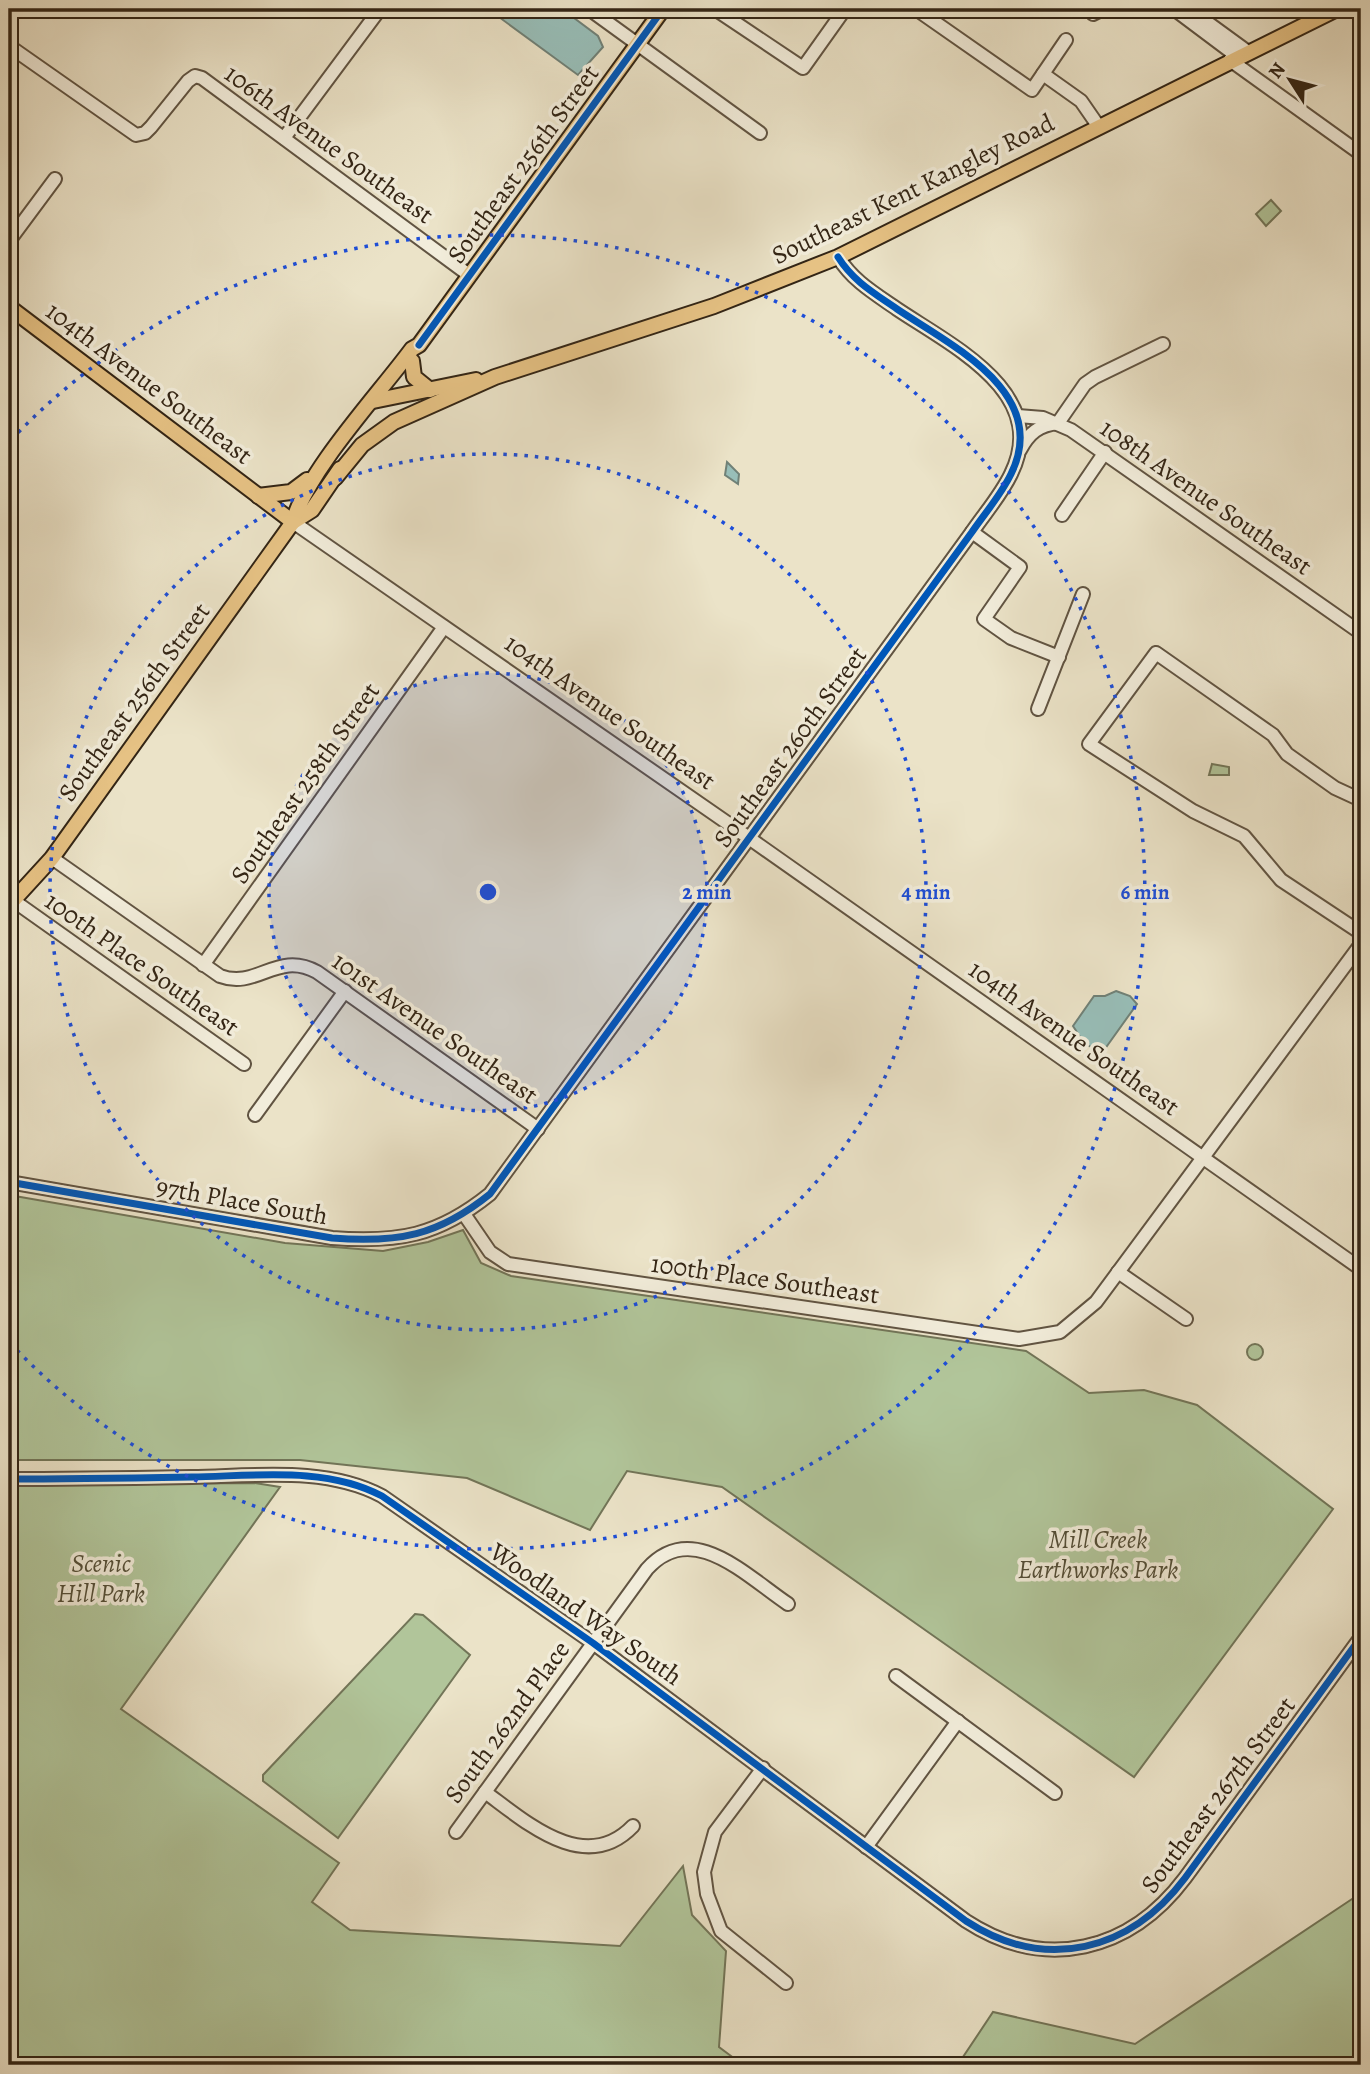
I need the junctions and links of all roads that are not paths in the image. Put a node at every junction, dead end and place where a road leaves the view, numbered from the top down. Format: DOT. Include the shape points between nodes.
graph roads {
  1 [pos="380,9"];
  2 [pos="589,9"];
  3 [pos="663,9"];
  4 [pos="715,9"];
  5 [pos="845,9"];
  6 [pos="916,9"];
  7 [pos="1174,9"];
  8 [pos="1189,9"];
  9 [pos="1337,9"];
  10 [pos="1066,40"];
  11 [pos="635,43"];
  12 [pos="9,46"];
  13 [pos="1238,56"];
  14 [pos="1044,74"];
  15 [pos="1099,127"];
  16 [pos="760,133"];
  17 [pos="284,138"];
  18 [pos="1361,154"];
  19 [pos="55,179"];
  20 [pos="9,241"];
  21 [pos="838,257"];
  22 [pos="469,275"];
  23 [pos="9,307"];
  24 [pos="1163,344"];
  25 [pos="419,345"];
  26 [pos="412,362"];
  27 [pos="495,377"];
  28 [pos="467,382"];
  29 [pos="430,390"];
  30 [pos="378,401"];
  31 [pos="426,408"];
  32 [pos="1018,420"];
  33 [pos="1058,423"];
  34 [pos="1018,452"];
  35 [pos="1105,452"];
  36 [pos="322,468"];
  37 [pos="335,478"];
  38 [pos="258,496"];
  39 [pos="1062,515"];
  40 [pos="293,522"];
  41 [pos="972,532"];
  42 [pos="1083,594"];
  43 [pos="444,627"];
  44 [pos="1361,633"];
  45 [pos="1059,657"];
  46 [pos="1038,709"];
  47 [pos="1361,800"];
  48 [pos="750,838"];
  49 [pos="52,858"];
  50 [pos="11,903"];
  51 [pos="1361,942"];
  52 [pos="204,965"];
  53 [pos="345,991"];
  54 [pos="244,1064"];
  55 [pos="255,1115"];
  56 [pos="538,1129"];
  57 [pos="1201,1157"];
  58 [pos="9,1182"];
  59 [pos="464,1214"];
  60 [pos="1361,1269"];
  61 [pos="1118,1272"];
  62 [pos="1186,1319"];
  63 [pos="9,1479"];
  64 [pos="788,1604"];
  65 [pos="1361,1637"];
  66 [pos="593,1643"];
  67 [pos="896,1676"];
  68 [pos="958,1721"];
  69 [pos="763,1768"];
  70 [pos="485,1792"];
  71 [pos="1055,1793"];
  72 [pos="633,1826"];
  73 [pos="456,1832"];
  74 [pos="866,1847"];
  75 [pos="1085,1947"];
  76 [pos="786,1983"];
  1 -- 17 [label="street"];
  2 -- 11 [label="street"];
  3 -- 11 [label="main road, Southeast 256th Street"];
  4 -- 5 [label="street" via="803,68"];
  6 -- 14 [label="street" via="1032,90"];
  7 -- 13 [label="street"];
  8 -- 13 [label="street"];
  9 -- 13 [label="main road, Southeast Kent Kangley Road"];
  10 -- 14 [label="street"];
  11 -- 16 [label="street"];
  11 -- 22 [label="main road, Southeast 256th Street"];
  12 -- 17 [label="street, 106th Avenue Southeast" via="136,135 145,133 195,76"];
  13 -- 15 [label="main road, Southeast Kent Kangley Road"];
  13 -- 18 [label="street"];
  14 -- 15 [label="street" via="1082,101"];
  15 -- 21 [label="main road, Southeast Kent Kangley Road"];
  17 -- 22 [label="street, 106th Avenue Southeast"];
  19 -- 20 [label="street"];
  21 -- 27 [label="main road, Southeast Kent Kangley Road" via="714,306"];
  21 -- 32 [label="street" via="858,282 991,375 1006,391"];
  22 -- 25 [label="main road, Southeast 256th Street"];
  23 -- 38 [label="main road, 104th Avenue Southeast"];
  24 -- 33 [label="street" via="1095,377"];
  25 -- 26 [label="main road, Southeast 256th Street"];
  25 -- 30 [label="main road, Southeast 256th Street"];
  26 -- 29 [label="main road" via="414,377"];
  26 -- 30 [label="main road, Southeast 256th Street"];
  27 -- 28 [label="main road, Southeast Kent Kangley Road"];
  27 -- 31 [label="main road, Southeast Kent Kangley Road"];
  28 -- 29 [label="main road, Southeast Kent Kangley Road"];
  28 -- 31 [label="main road" via="429,401"];
  29 -- 30 [label="main road, Southeast Kent Kangley Road"];
  30 -- 36 [label="main road, Southeast 256th Street"];
  30 -- 37 [label="main road, Southeast 256th Street"];
  31 -- 37 [label="main road, Southeast Kent Kangley Road" via="377,431"];
  32 -- 33 [label="street, 108th Avenue Southeast"];
  32 -- 34 [label="street, Southeast 260th Street"];
  33 -- 34 [label="street" via="1032,432"];
  33 -- 35 [label="street, 108th Avenue Southeast"];
  34 -- 41 [label="street, Southeast 260th Street" via="1004,486"];
  35 -- 39 [label="street"];
  35 -- 44 [label="street, 108th Avenue Southeast"];
  36 -- 38 [label="main road" via="291,492"];
  36 -- 40 [label="main road, Southeast 256th Street" via="299,501"];
  37 -- 40 [label="main road, Southeast 256th Street" via="312,510"];
  38 -- 40 [label="main road, 104th Avenue Southeast"];
  40 -- 43 [label="street, 104th Avenue Southeast"];
  40 -- 49 [label="main road, Southeast 256th Street"];
  41 -- 45 [label="street" via="1020,567 984,619 1012,638"];
  41 -- 48 [label="street, Southeast 260th Street"];
  42 -- 45 [label="street"];
  43 -- 48 [label="street, 104th Avenue Southeast"];
  43 -- 52 [label="street, Southeast 258th Street"];
  45 -- 46 [label="street"];
  47 -- 51 [label="street" via="1335,788 1287,754 1273,735 1156,653 1089,744 1192,811 1244,836 1281,880"];
  48 -- 56 [label="street, Southeast 260th Street"];
  48 -- 57 [label="street, 104th Avenue Southeast"];
  49 -- 50 [label="main road, Southeast 256th Street"];
  49 -- 52 [label="street, 101st Avenue Southeast"];
  50 -- 54 [label="street, 100th Place Southeast"];
  51 -- 57 [label="street"];
  52 -- 53 [label="street, 101st Avenue Southeast" via="234,979 255,976 281,964 296,964"];
  53 -- 55 [label="street"];
  53 -- 56 [label="street, 101st Avenue Southeast"];
  56 -- 59 [label="street, Southeast 260th Street" via="506,1176"];
  57 -- 60 [label="street, 104th Avenue Southeast"];
  57 -- 61 [label="street"];
  58 -- 59 [label="street, 97th Place South" via="332,1238 366,1240 422,1234"];
  59 -- 61 [label="street, 100th Place Southeast" via="490,1252 509,1264 1019,1339 1060,1332 1078,1319"];
  61 -- 62 [label="street"];
  63 -- 66 [label="street, Woodland Way South" via="261,1476 335,1479 362,1485"];
  64 -- 66 [label="street, South 262nd Place" via="714,1556 679,1547 647,1569"];
  65 -- 75 [label="street, Southeast 267th Street" via="1172,1895 1129,1931"];
  66 -- 69 [label="street, Woodland Way South"];
  66 -- 70 [label="street, South 262nd Place"];
  67 -- 68 [label="street"];
  68 -- 71 [label="street"];
  68 -- 74 [label="street"];
  69 -- 74 [label="street, Woodland Way South"];
  69 -- 76 [label="street" via="715,1832 704,1872 721,1931"];
  70 -- 72 [label="street" via="568,1844 603,1845"];
  70 -- 73 [label="street, South 262nd Place"];
  74 -- 75 [label="street, Woodland Way South" via="966,1921 997,1938 1047,1950"];
}
